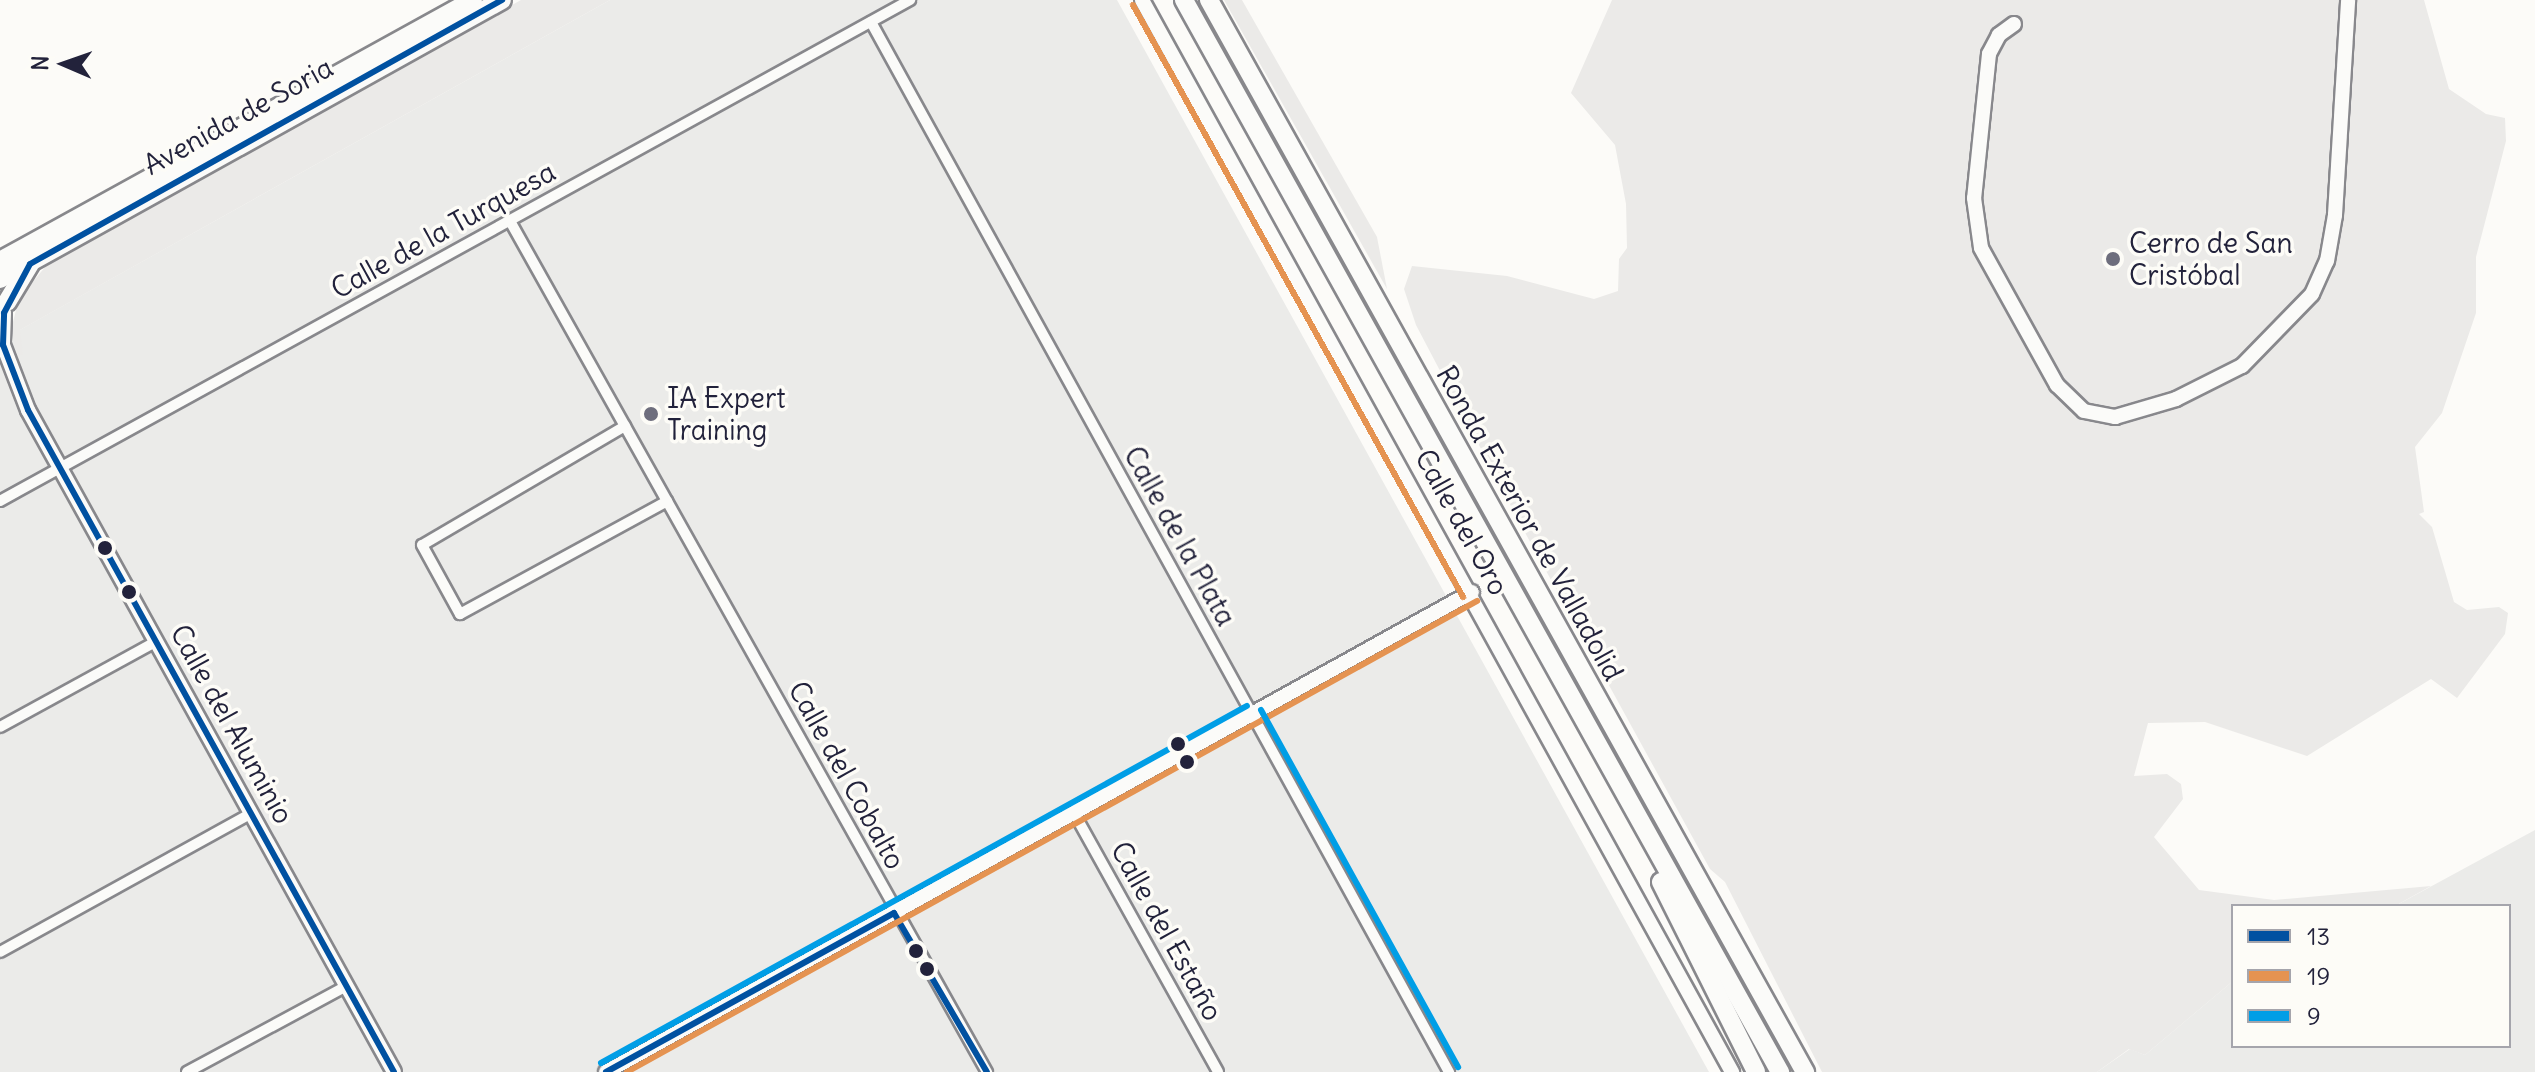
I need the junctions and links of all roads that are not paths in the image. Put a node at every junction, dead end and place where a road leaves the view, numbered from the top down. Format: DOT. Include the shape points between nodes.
graph roads {
  1 [pos="473,0"];
  2 [pos="502,0"];
  3 [pos="910,0"];
  4 [pos="1142,0"];
  5 [pos="1184,0"];
  6 [pos="1209,0"];
  7 [pos="2348,0"];
  8 [pos="871,22"];
  9 [pos="2014,24"];
  10 [pos="510,221"];
  11 [pos="30,264"];
  12 [pos="2,270"];
  13 [pos="3,311"];
  14 [pos="0,368"];
  15 [pos="24,401"];
  16 [pos="625,426"];
  17 [pos="61,467"];
  18 [pos="0,501"];
  19 [pos="667,501"];
  20 [pos="1472,592"];
  21 [pos="157,641"];
  22 [pos="1252,715"];
  23 [pos="0,727"];
  24 [pos="1626,794"];
  25 [pos="252,813"];
  26 [pos="1074,813"];
  27 [pos="894,913"];
  28 [pos="0,952"];
  29 [pos="347,986"];
  30 [pos="1803,1068"];
  31 [pos="187,1072"];
  32 [pos="394,1072"];
  33 [pos="606,1072"];
  34 [pos="987,1072"];
  35 [pos="1218,1072"];
  36 [pos="1449,1072"];
  37 [pos="1732,1072"];
  38 [pos="1756,1072"];
  39 [pos="1780,1072"];
  1 -- 12 [label="highway, Avenida de Soria"];
  2 -- 11 [label="highway, Avenida de Soria"];
  3 -- 8 [label="street, Calle de la Turquesa"];
  4 -- 20 [label="street, Calle del Oro"];
  5 -- 24 [label="highway, Ronda Exterior de Valladolid"];
  6 -- 30 [label="highway, Ronda Exterior de Valladolid"];
  7 -- 9 [label="street" via="2335,215 2327,261 2312,294 2242,366 2176,399 2115,417 2084,411 2057,385 1981,248 1975,179 1989,54 1999,35"];
  8 -- 10 [label="street, Calle de la Turquesa"];
  8 -- 22 [label="street, Calle de la Plata"];
  10 -- 16 [label="street, Calle del Cobalto"];
  10 -- 17 [label="street, Calle de la Turquesa"];
  11 -- 12 [label="highway, Avenida de Soria"];
  11 -- 13 [label="highway"];
  12 -- 13 [label="street, Calle del Aluminio"];
  13 -- 15 [label="street, Calle del Aluminio" via="2,340"];
  14 -- 15 [label="street, Calle del Aluminio"];
  15 -- 17 [label="street, Calle del Aluminio"];
  16 -- 19 [label="street, Calle del Cobalto"];
  16 -- 19 [label="street" via="422,545 460,614"];
  17 -- 18 [label="street, Calle de la Turquesa"];
  17 -- 21 [label="street, Calle del Aluminio"];
  19 -- 27 [label="street, Calle del Cobalto"];
  20 -- 22 [label="street"];
  20 -- 37 [label="street, Calle del Oro"];
  21 -- 23 [label="street"];
  21 -- 25 [label="street, Calle del Aluminio"];
  22 -- 26 [label="street"];
  22 -- 36 [label="street, Calle de la Plata"];
  24 -- 38 [label="highway" via="1641,841"];
  24 -- 39 [label="highway, Ronda Exterior de Valladolid"];
  25 -- 28 [label="street"];
  25 -- 29 [label="street, Calle del Aluminio"];
  26 -- 27 [label="street"];
  26 -- 35 [label="street, Calle del Estaño"];
  27 -- 33 [label="street"];
  27 -- 34 [label="street, Calle del Cobalto"];
  29 -- 31 [label="street"];
  29 -- 32 [label="street, Calle del Aluminio"];
}
